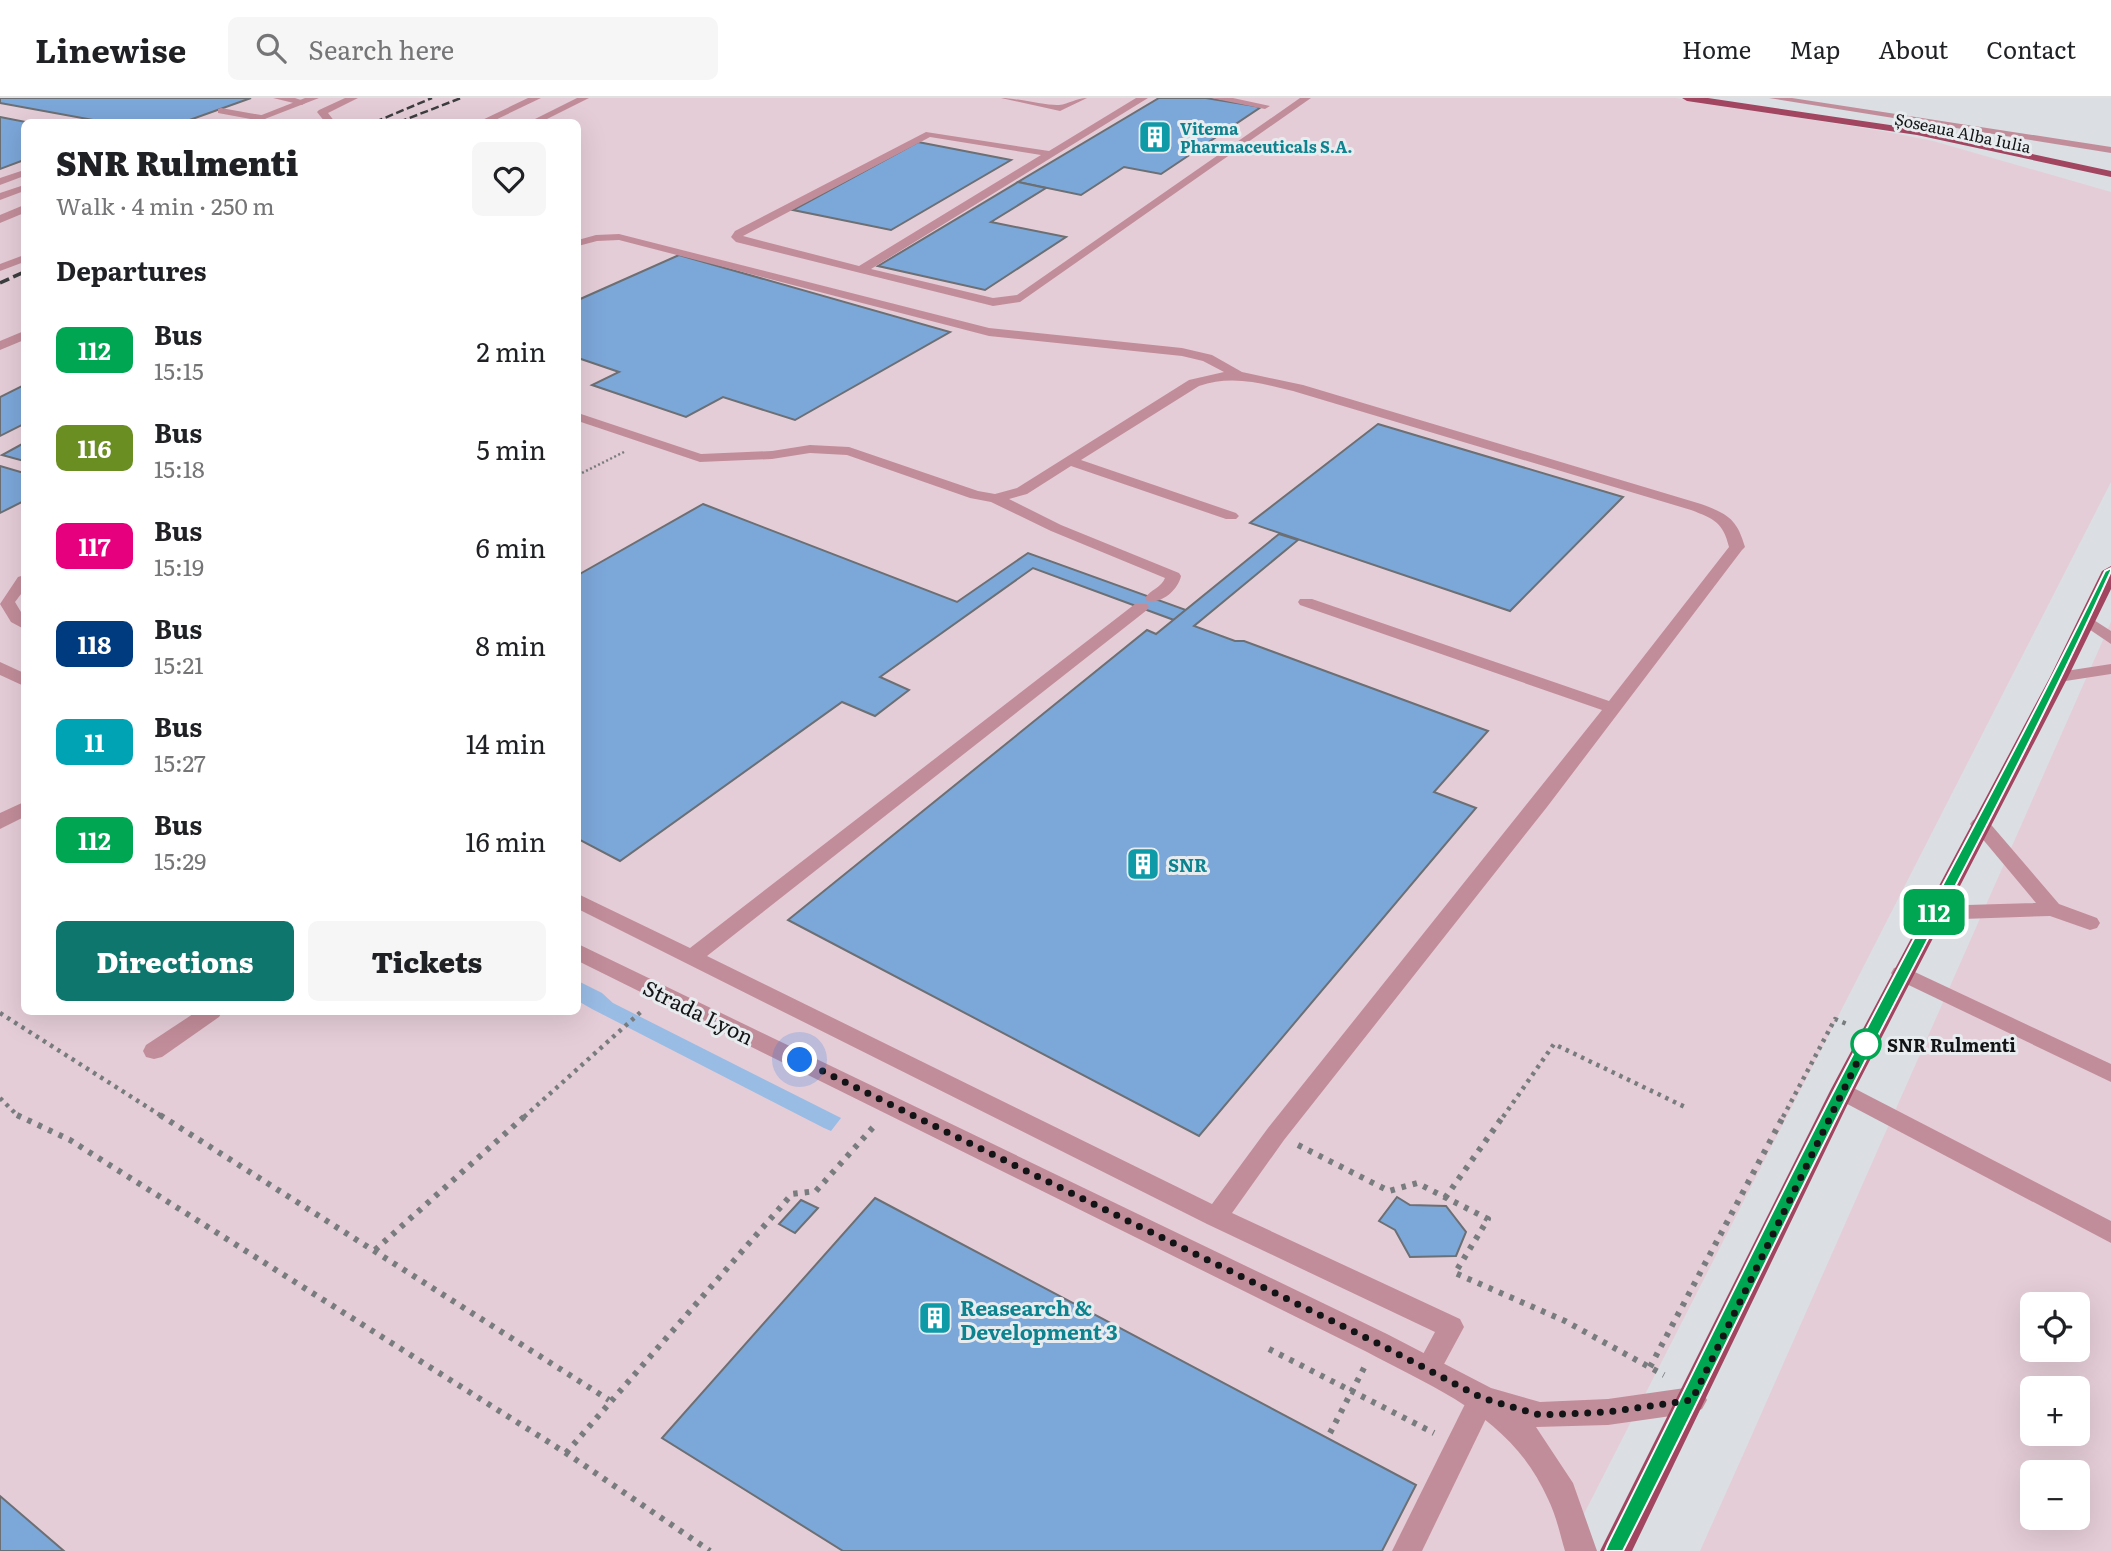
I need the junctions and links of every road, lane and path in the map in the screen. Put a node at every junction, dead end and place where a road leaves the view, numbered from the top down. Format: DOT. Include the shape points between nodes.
graph roads {
  1 [pos="278,98"];
  2 [pos="314,98"];
  3 [pos="353,98"];
  4 [pos="536,98"];
  5 [pos="584,98"];
  6 [pos="1006,98"];
  7 [pos="1082,98"];
  8 [pos="1143,98"];
  9 [pos="1216,98"];
  10 [pos="1306,98"];
  11 [pos="1687,98"];
  12 [pos="1774,98"];
  13 [pos="302,103"];
  14 [pos="1265,106"];
  15 [pos="1766,110"];
  16 [pos="221,111"];
  17 [pos="261,118"];
  18 [pos="258,119"];
  19 [pos="327,119"];
  20 [pos="490,119"];
  21 [pos="540,119"];
  22 [pos="2111,150"];
  23 [pos="1051,154"];
  24 [pos="21,174"];
  25 [pos="2111,174"];
  26 [pos="0,182"];
  27 [pos="2111,185"];
  28 [pos="21,189"];
  29 [pos="0,197"];
  30 [pos="21,210"];
  31 [pos="0,218"];
  32 [pos="581,242"];
  33 [pos="21,259"];
  34 [pos="0,268"];
  35 [pos="860,270"];
  36 [pos="21,336"];
  37 [pos="0,346"];
  38 [pos="1237,374"];
  39 [pos="581,417"];
  40 [pos="646,441"];
  41 [pos="1072,462"];
  42 [pos="581,474"];
  43 [pos="995,498"];
  44 [pos="1231,516"];
  45 [pos="2111,571"];
  46 [pos="21,584"];
  47 [pos="1306,602"];
  48 [pos="1147,603"];
  49 [pos="2085,620"];
  50 [pos="21,622"];
  51 [pos="2111,639"];
  52 [pos="0,668"];
  53 [pos="2111,669"];
  54 [pos="2059,677"];
  55 [pos="21,678"];
  56 [pos="1612,708"];
  57 [pos="21,810"];
  58 [pos="0,822"];
  59 [pos="1980,824"];
  60 [pos="581,903"];
  61 [pos="2052,909"];
  62 [pos="1934,913"];
  63 [pos="2090,923"];
  64 [pos="581,953"];
  65 [pos="691,958"];
  66 [pos="1902,973"];
  67 [pos="662,993"];
  68 [pos="0,1013"];
  69 [pos="207,1015"];
  70 [pos="1871,1035"];
  71 [pos="154,1051"];
  72 [pos="2111,1074"];
  73 [pos="1842,1091"];
  74 [pos="0,1098"];
  75 [pos="892,1106"];
  76 [pos="1685,1107"];
  77 [pos="1276,1134"];
  78 [pos="1445,1198"];
  79 [pos="1216,1217"];
  80 [pos="2111,1233"];
  81 [pos="374,1250"];
  82 [pos="1377,1343"];
  83 [pos="1269,1349"];
  84 [pos="1650,1367"];
  85 [pos="1428,1369"];
  86 [pos="1352,1391"];
  87 [pos="1694,1396"];
  88 [pos="1482,1398"];
  89 [pos="609,1401"];
  90 [pos="1329,1433"];
  91 [pos="1459,1446"];
  92 [pos="566,1453"];
  93 [pos="710,1551"];
  94 [pos="1407,1551"];
  95 [pos="1581,1551"];
  96 [pos="1616,1551"];
  1 -- 13 [label="lane"];
  2 -- 13 [label="street"];
  3 -- 19 [label="lane" via="322,113"];
  4 -- 20 [label="street"];
  5 -- 21 [label="lane"];
  6 -- 7 [label="lane" via="1060,108"];
  8 -- 23 [label="lane"];
  9 -- 14 [label="lane"];
  10 -- 35 [label="lane" via="1020,298 993,302"];
  11 -- 15 [label="main road, Șoseaua Alba Iulia"];
  12 -- 22 [label="lane"];
  13 -- 17 [label="street"];
  15 -- 25 [label="main road, Șoseaua Alba Iulia" via="1966,141"];
  15 -- 27 [label="main road, Șoseaua Alba Iulia" via="1933,141"];
  16 -- 17 [label="lane"];
  17 -- 18 [label="street"];
  23 -- 35 [label="lane"];
  23 -- 35 [label="lane" via="929,134 737,237"];
  24 -- 26 [label="lane"];
  28 -- 29 [label="lane"];
  30 -- 31 [label="street"];
  32 -- 38 [label="lane" via="620,237 989,332 1182,352 1207,358"];
  33 -- 34 [label="lane"];
  36 -- 37 [label="street"];
  38 -- 41 [label="lane" via="1194,383"];
  38 -- 56 [label="lane" via="1312,392 1696,507 1732,527 1737,547"];
  39 -- 40 [label="lane"];
  40 -- 42 [label="path"];
  40 -- 43 [label="lane" via="700,458 810,449 849,451"];
  41 -- 43 [label="lane" via="1022,491"];
  41 -- 44 [label="lane"];
  43 -- 48 [label="lane" via="1174,576 1171,584"];
  45 -- 49 [label="main road"];
  46 -- 50 [label="lane" via="7,602"];
  47 -- 56 [label="lane"];
  48 -- 65 [label="lane"];
  49 -- 51 [label="lane"];
  49 -- 54 [label="main road"];
  52 -- 55 [label="street"];
  53 -- 54 [label="lane"];
  54 -- 59 [label="main road"];
  56 -- 77 [label="lane"];
  57 -- 58 [label="street"];
  59 -- 61 [label="lane"];
  59 -- 62 [label="main road"];
  60 -- 65 [label="lane"];
  61 -- 62 [label="lane"];
  61 -- 63 [label="lane"];
  62 -- 66 [label="main road"];
  64 -- 67 [label="street, Strada Lyon"];
  65 -- 79 [label="lane"];
  66 -- 70 [label="main road"];
  66 -- 72 [label="lane"];
  67 -- 75 [label="street, Strada Lyon"];
  67 -- 81 [label="path"];
  68 -- 81 [label="path"];
  69 -- 71 [label="lane"];
  70 -- 73 [label="main road"];
  70 -- 84 [label="path" via="1836,1020"];
  73 -- 80 [label="lane"];
  73 -- 87 [label="main road"];
  74 -- 92 [label="path" via="21,1117 70,1140"];
  75 -- 82 [label="street, Strada Lyon"];
  75 -- 89 [label="path" via="816,1191 792,1194"];
  76 -- 78 [label="path" via="1555,1044"];
  77 -- 78 [label="path" via="1389,1191 1417,1183"];
  77 -- 79 [label="lane"];
  78 -- 84 [label="path" via="1488,1219 1455,1273 1565,1321"];
  79 -- 85 [label="lane" via="1451,1326"];
  81 -- 89 [label="path"];
  82 -- 85 [label="street, Strada Lyon"];
  82 -- 86 [label="path"];
  83 -- 86 [label="path"];
  84 -- 87 [label="path"];
  85 -- 88 [label="street, Strada Lyon"];
  86 -- 90 [label="path"];
  86 -- 91 [label="path"];
  87 -- 88 [label="street" via="1608,1412 1540,1415"];
  87 -- 96 [label="main road"];
  88 -- 91 [label="lane"];
  88 -- 95 [label="street, Strada Lyon" via="1527,1438 1562,1493"];
  89 -- 92 [label="path"];
  91 -- 94 [label="lane"];
  92 -- 93 [label="path"];
}
